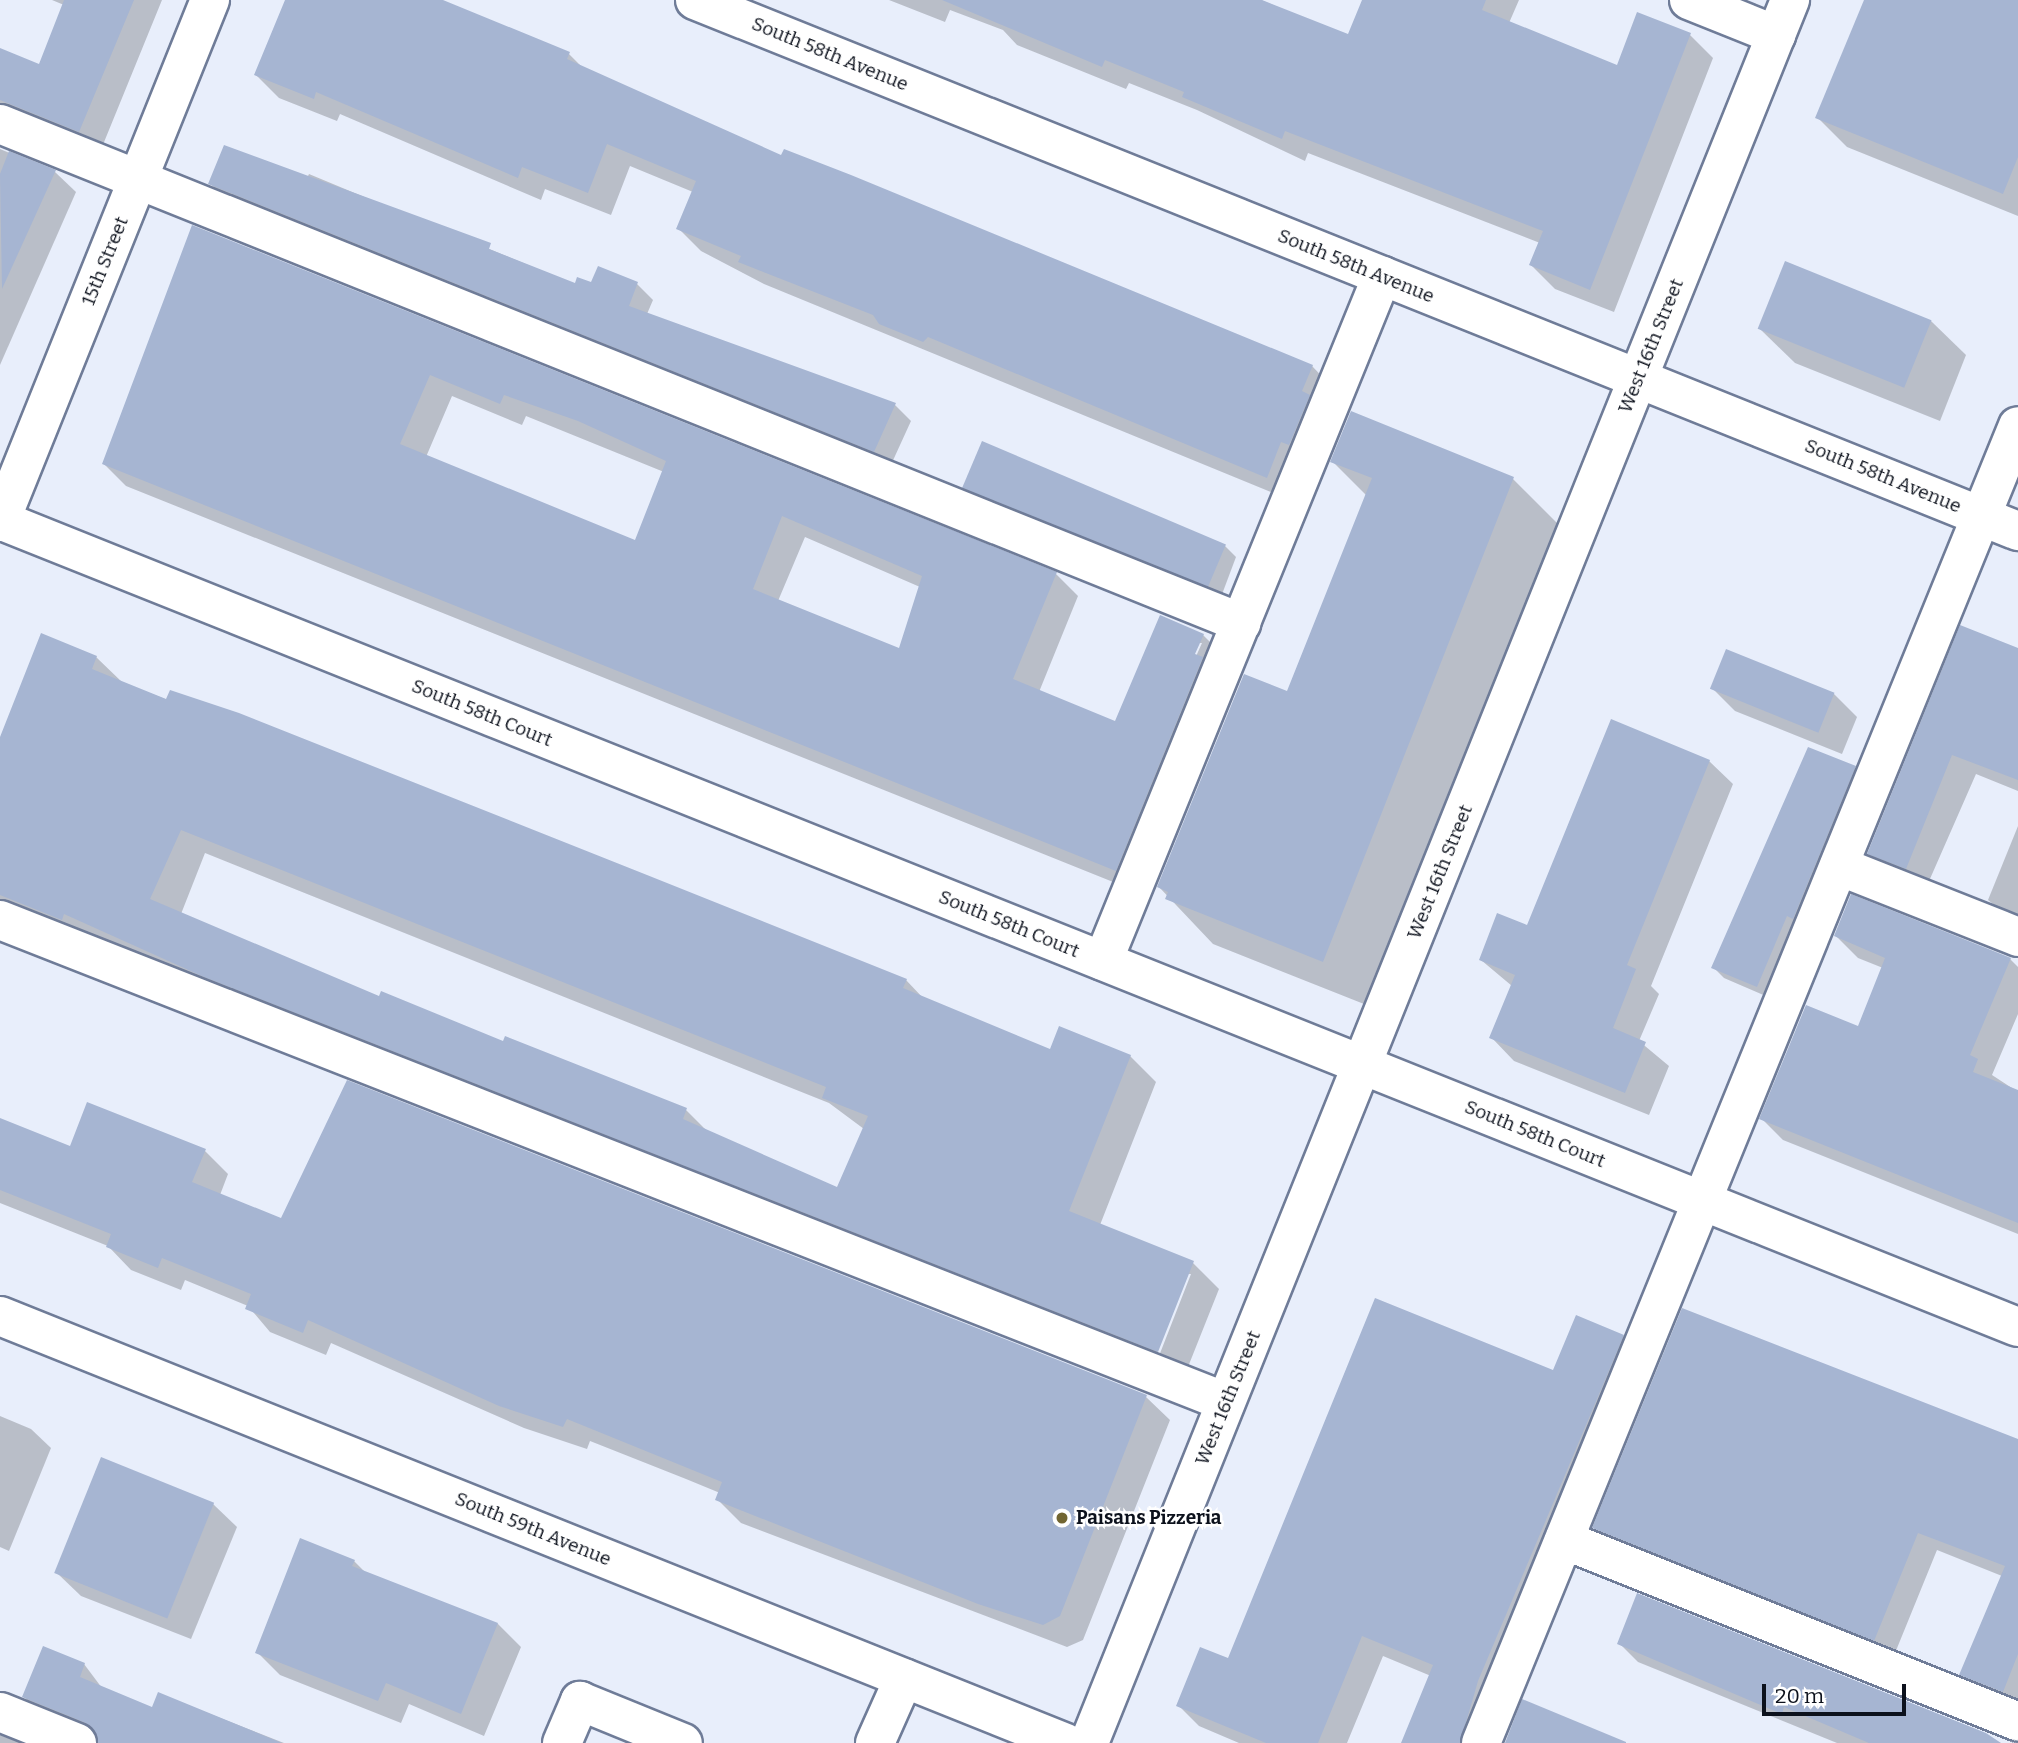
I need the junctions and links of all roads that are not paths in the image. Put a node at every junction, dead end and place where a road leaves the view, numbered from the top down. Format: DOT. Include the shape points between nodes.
graph roads {
  1 [pos="210,0"];
  2 [pos="695,0"];
  3 [pos="1689,0"];
  4 [pos="1790,0"];
  5 [pos="1776,35"];
  6 [pos="0,124"];
  7 [pos="138,179"];
  8 [pos="1382,276"];
  9 [pos="1638,378"];
  10 [pos="2018,426"];
  11 [pos="1981,516"];
  12 [pos="0,521"];
  13 [pos="2018,531"];
  14 [pos="1241,623"];
  15 [pos="1839,866"];
  16 [pos="0,920"];
  17 [pos="2018,937"];
  18 [pos="1103,961"];
  19 [pos="1362,1065"];
  20 [pos="1702,1201"];
  21 [pos="0,1316"];
  22 [pos="2018,1327"];
  23 [pos="1226,1402"];
  24 [pos="1564,1540"];
  25 [pos="904,1678"];
  26 [pos="0,1713"];
  27 [pos="2018,1722"];
  28 [pos="77,1743"];
  29 [pos="562,1743"];
  30 [pos="683,1743"];
  31 [pos="875,1743"];
  32 [pos="1066,1743"];
  33 [pos="1089,1743"];
  34 [pos="1481,1743"];
  1 -- 7 [label="street, 15th Street"];
  2 -- 8 [label="street, South 58th Avenue"];
  3 -- 5 [label="street"];
  4 -- 5 [label="street, West 16th Street"];
  5 -- 9 [label="street, West 16th Street"];
  6 -- 7 [label="street"];
  7 -- 12 [label="street, 15th Street"];
  7 -- 14 [label="street"];
  8 -- 9 [label="street, South 58th Avenue"];
  8 -- 14 [label="street"];
  9 -- 11 [label="street, South 58th Avenue"];
  9 -- 19 [label="street, West 16th Street"];
  10 -- 11 [label="street"];
  11 -- 13 [label="street, South 58th Avenue"];
  11 -- 15 [label="street"];
  12 -- 18 [label="street, South 58th Court"];
  14 -- 18 [label="street"];
  15 -- 17 [label="street"];
  15 -- 20 [label="street"];
  16 -- 23 [label="street"];
  18 -- 19 [label="street, South 58th Court"];
  19 -- 20 [label="street, South 58th Court"];
  19 -- 23 [label="street, West 16th Street"];
  20 -- 22 [label="street, South 58th Court"];
  20 -- 24 [label="street"];
  21 -- 25 [label="street, South 59th Avenue"];
  23 -- 33 [label="street, West 16th Street"];
  24 -- 27 [label="street"];
  24 -- 34 [label="street"];
  25 -- 31 [label="street"];
  25 -- 32 [label="street, South 59th Avenue"];
  26 -- 28 [label="street"];
  29 -- 30 [label="street" via="580,1701"];
}
